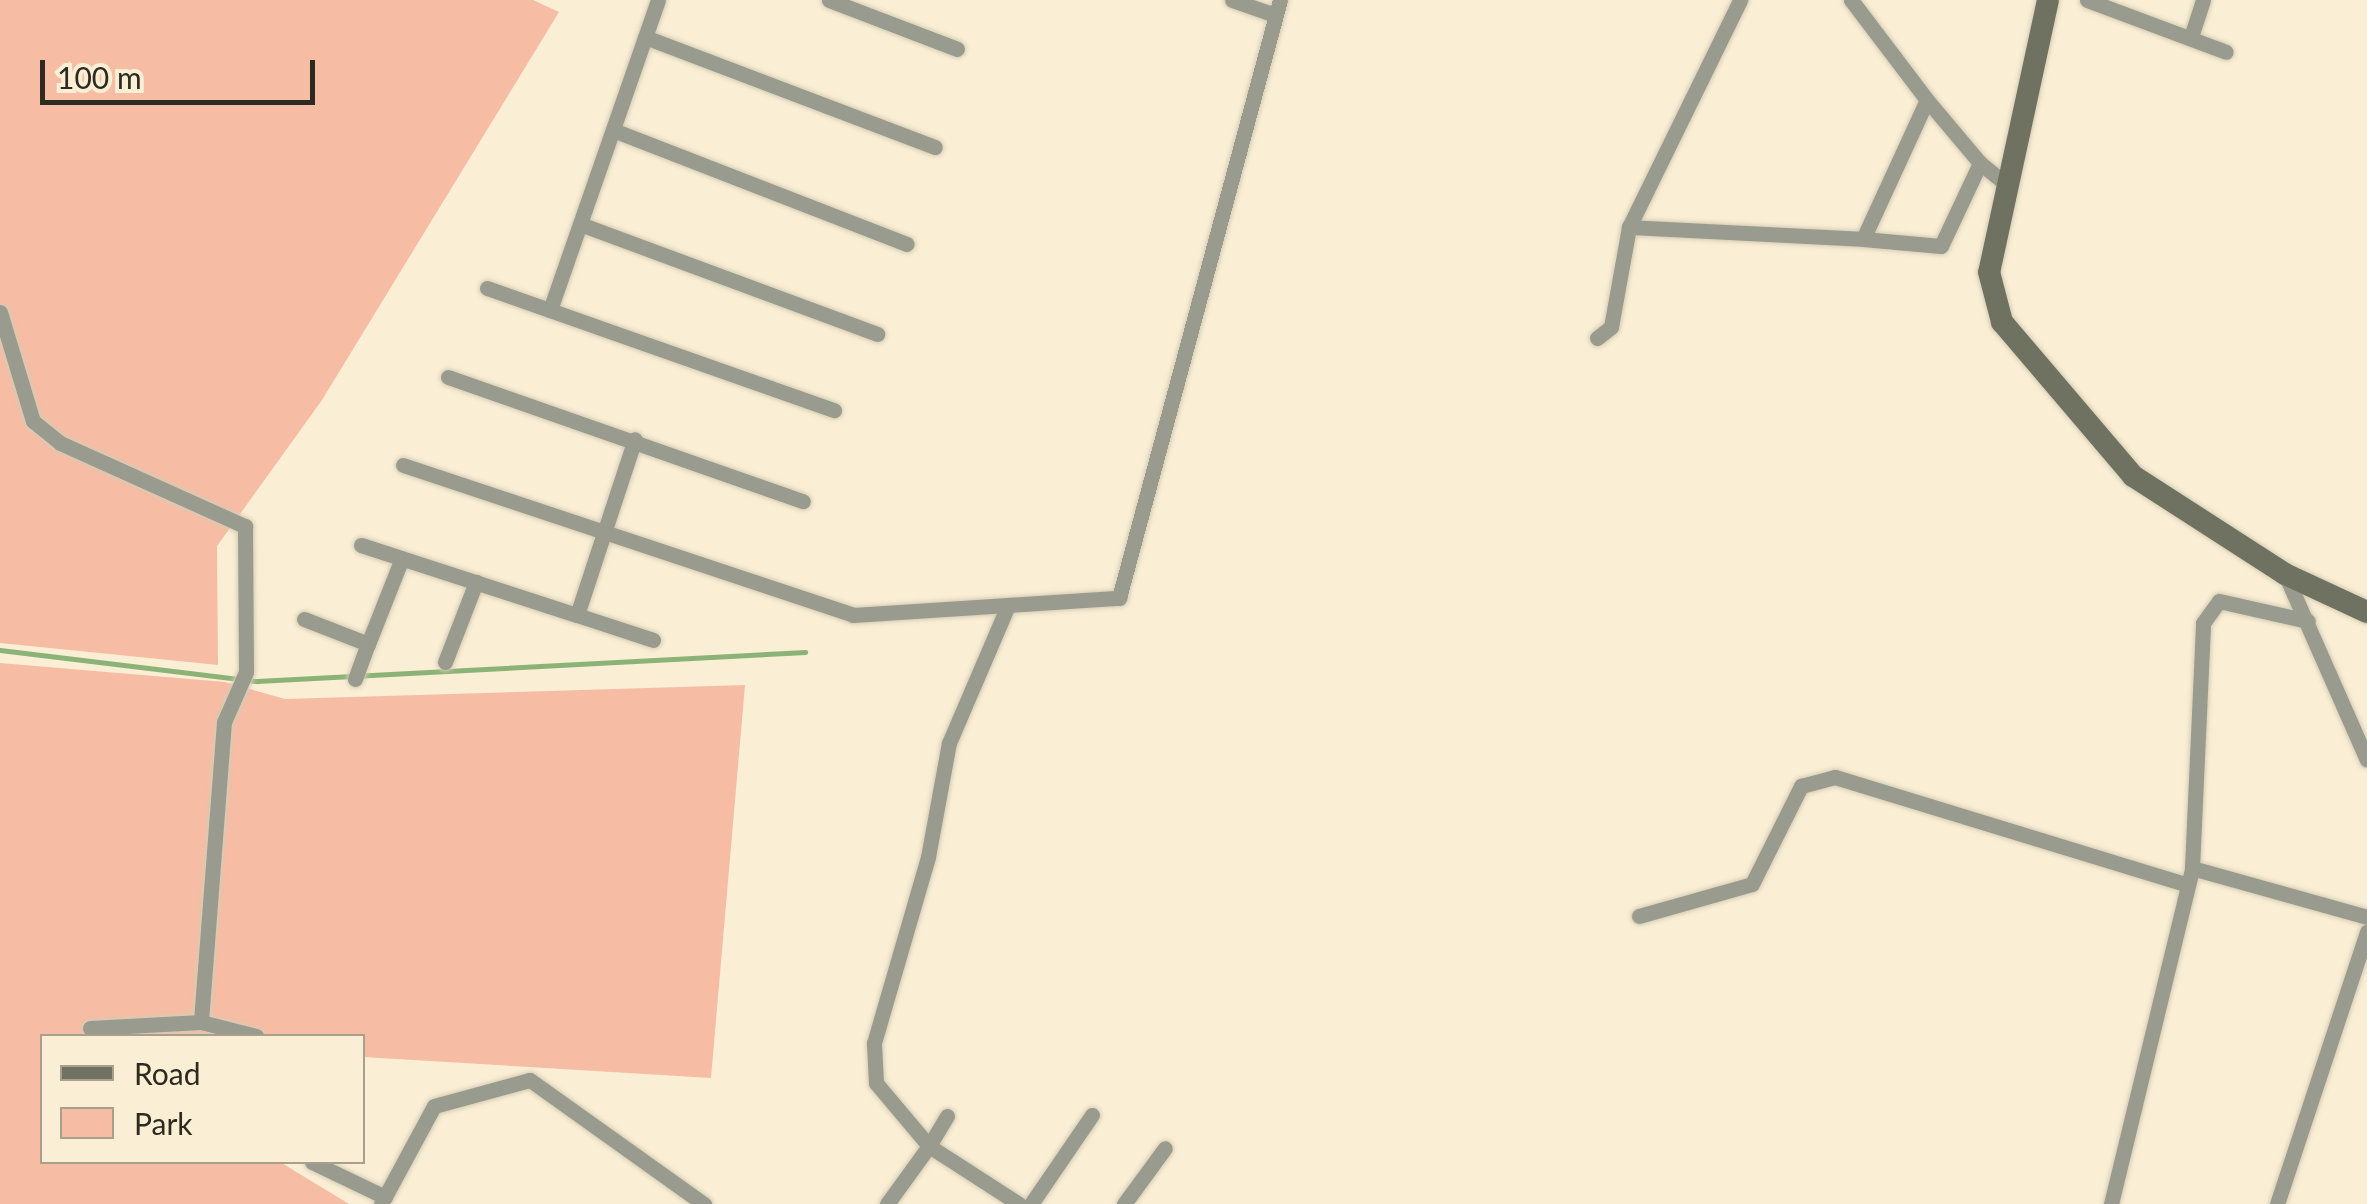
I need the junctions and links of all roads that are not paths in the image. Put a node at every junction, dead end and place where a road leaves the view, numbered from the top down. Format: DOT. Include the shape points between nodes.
graph roads {
  1 [pos="658,0"];
  2 [pos="829,0"];
  3 [pos="1232,0"];
  4 [pos="1740,0"];
  5 [pos="1851,0"];
  6 [pos="2048,0"];
  7 [pos="2087,0"];
  8 [pos="2203,0"];
  9 [pos="2128,4"];
  10 [pos="1278,8"];
  11 [pos="646,37"];
  12 [pos="2191,37"];
  13 [pos="957,49"];
  14 [pos="2226,52"];
  15 [pos="1926,100"];
  16 [pos="613,130"];
  17 [pos="935,147"];
  18 [pos="1980,162"];
  19 [pos="2008,186"];
  20 [pos="580,224"];
  21 [pos="1629,227"];
  22 [pos="1863,240"];
  23 [pos="907,244"];
  24 [pos="488,288"];
  25 [pos="550,310"];
  26 [pos="0,312"];
  27 [pos="877,334"];
  28 [pos="1597,338"];
  29 [pos="448,378"];
  30 [pos="834,410"];
  31 [pos="634,439"];
  32 [pos="403,465"];
  33 [pos="802,501"];
  34 [pos="604,531"];
  35 [pos="361,544"];
  36 [pos="402,558"];
  37 [pos="2285,574"];
  38 [pos="476,582"];
  39 [pos="1007,608"];
  40 [pos="2367,612"];
  41 [pos="577,615"];
  42 [pos="304,619"];
  43 [pos="2308,622"];
  44 [pos="654,640"];
  45 [pos="368,644"];
  46 [pos="444,662"];
  47 [pos="355,679"];
  48 [pos="2367,760"];
  49 [pos="2192,868"];
  50 [pos="2188,885"];
  51 [pos="1639,916"];
  52 [pos="2367,917"];
  53 [pos="2367,932"];
  54 [pos="201,1022"];
  55 [pos="90,1028"];
  56 [pos="248,1034"];
  57 [pos="1092,1115"];
  58 [pos="947,1116"];
  59 [pos="929,1146"];
  60 [pos="1165,1148"];
  61 [pos="316,1164"];
  62 [pos="383,1201"];
  63 [pos="704,1204"];
  64 [pos="887,1204"];
  65 [pos="1019,1204"];
  66 [pos="1031,1204"];
  67 [pos="1124,1204"];
  68 [pos="2111,1204"];
  69 [pos="2278,1204"];
  1 -- 11 [label="street"];
  2 -- 13 [label="street"];
  3 -- 10 [label="street"];
  4 -- 21 [label="street"];
  5 -- 15 [label="street"];
  6 -- 19 [label="street"];
  7 -- 9 [label="street"];
  8 -- 12 [label="street"];
  9 -- 12 [label="street"];
  10 -- 39 [label="street" via="1119,598"];
  11 -- 16 [label="street"];
  11 -- 17 [label="street"];
  12 -- 14 [label="street"];
  15 -- 18 [label="street"];
  15 -- 22 [label="street"];
  16 -- 20 [label="street"];
  16 -- 23 [label="street"];
  18 -- 19 [label="street"];
  18 -- 22 [label="street" via="1941,246"];
  19 -- 37 [label="street" via="1990,285 2023,354 2123,468"];
  20 -- 25 [label="street"];
  20 -- 27 [label="street"];
  21 -- 22 [label="street"];
  21 -- 28 [label="street" via="1611,327"];
  24 -- 25 [label="street"];
  25 -- 30 [label="street"];
  26 -- 54 [label="street" via="33,422 60,443 246,526 246,672 224,722"];
  29 -- 31 [label="street"];
  31 -- 33 [label="street"];
  31 -- 34 [label="street"];
  32 -- 34 [label="street"];
  34 -- 39 [label="street" via="853,616"];
  34 -- 41 [label="street"];
  35 -- 36 [label="street"];
  36 -- 38 [label="street"];
  36 -- 45 [label="street"];
  37 -- 40 [label="street"];
  37 -- 43 [label="street"];
  38 -- 41 [label="street"];
  38 -- 46 [label="street"];
  39 -- 59 [label="street" via="949,743 928,857 874,1043 876,1084"];
  41 -- 44 [label="street"];
  42 -- 45 [label="street"];
  43 -- 48 [label="street"];
  43 -- 49 [label="street" via="2219,601 2203,623"];
  45 -- 47 [label="street"];
  49 -- 50 [label="street"];
  49 -- 52 [label="street"];
  50 -- 51 [label="street" via="1835,777 1801,786 1752,884"];
  50 -- 68 [label="street"];
  53 -- 69 [label="street"];
  54 -- 55 [label="street"];
  54 -- 56 [label="street"];
  57 -- 66 [label="street"];
  58 -- 59 [label="street"];
  59 -- 64 [label="street"];
  59 -- 65 [label="street"];
  60 -- 67 [label="street"];
  61 -- 62 [label="street"];
  62 -- 63 [label="street" via="434,1106 530,1080"];
}
